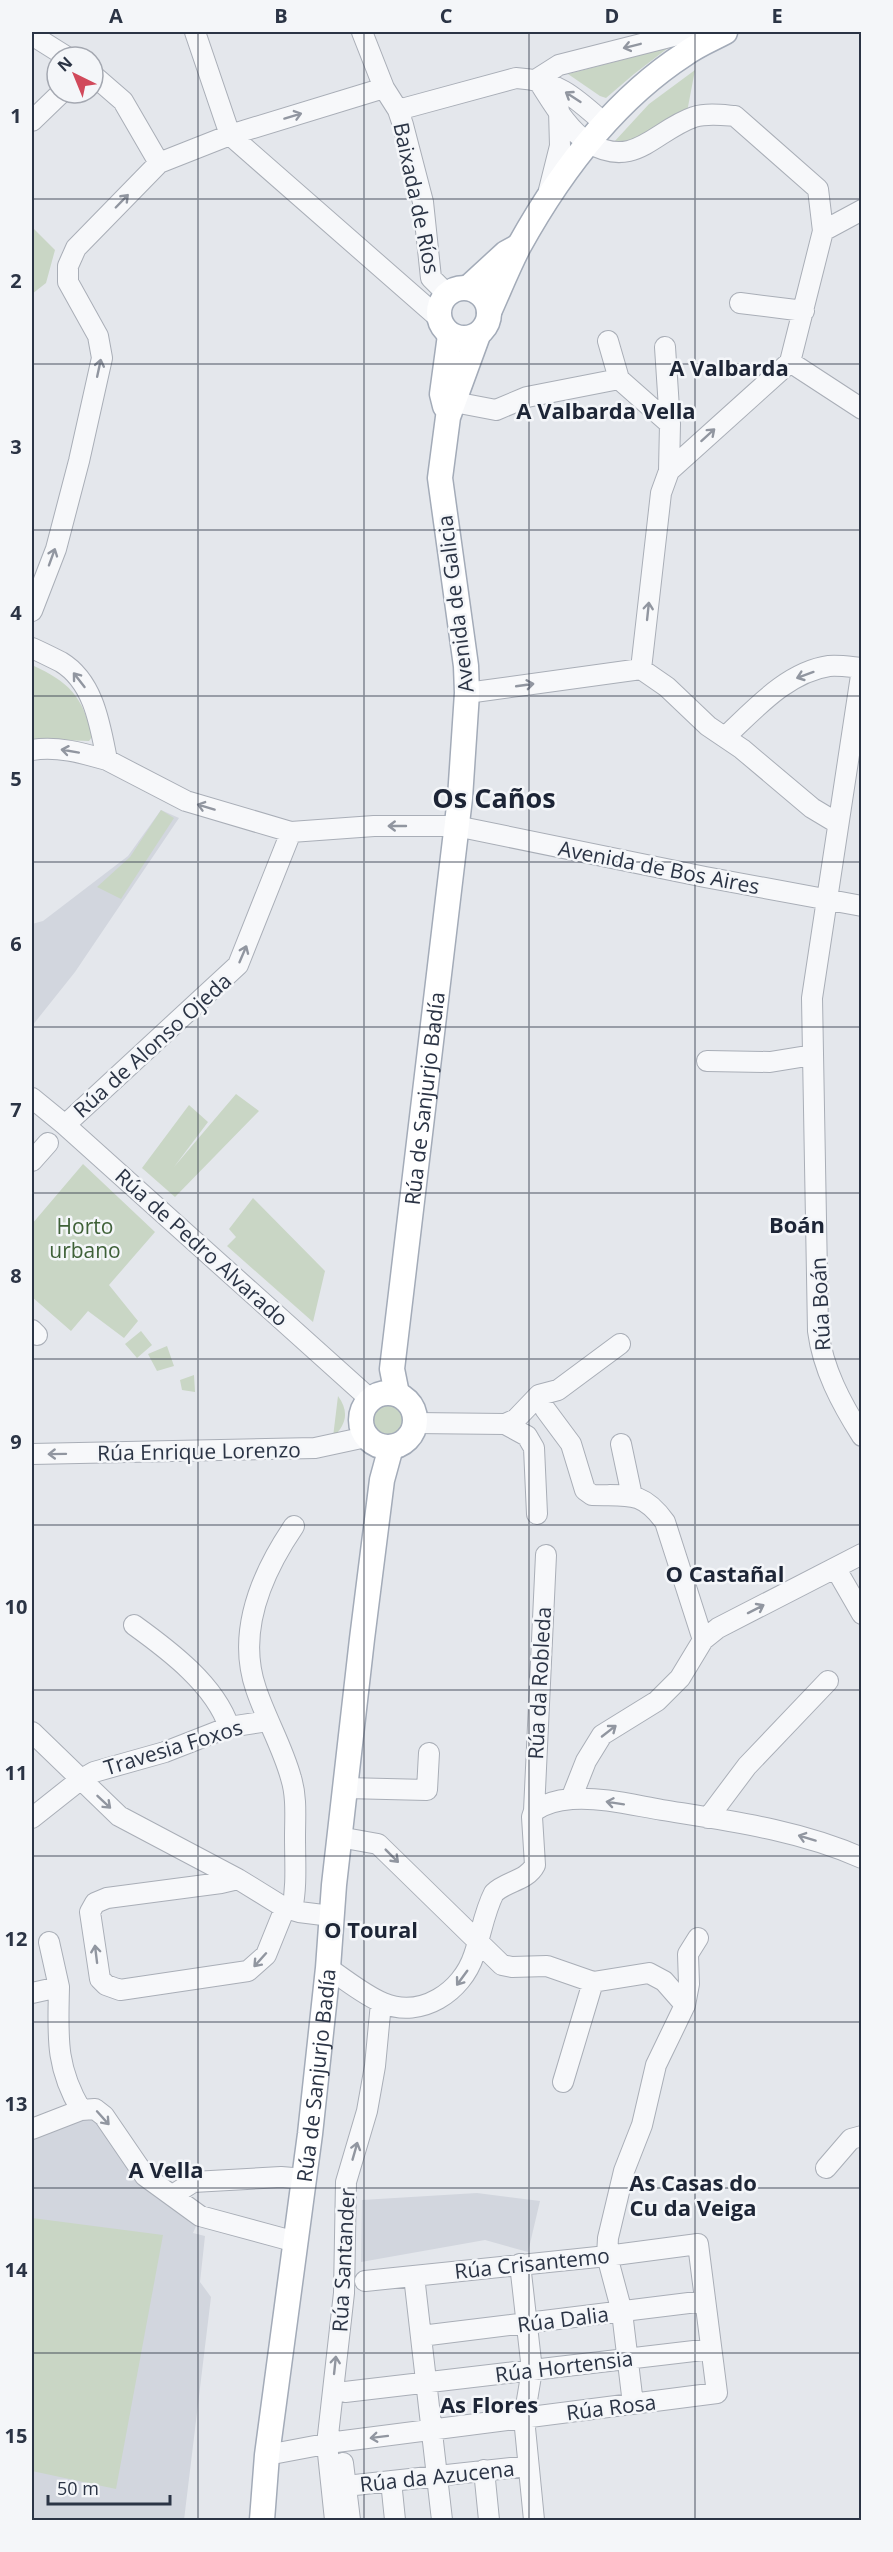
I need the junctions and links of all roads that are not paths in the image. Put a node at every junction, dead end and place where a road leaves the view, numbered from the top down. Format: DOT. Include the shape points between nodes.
graph roads {
  1 [pos="195,32"];
  2 [pos="362,32"];
  3 [pos="689,32"];
  4 [pos="725,32"];
  5 [pos="32,35"];
  6 [pos="48,45"];
  7 [pos="537,79"];
  8 [pos="105,85"];
  9 [pos="384,88"];
  10 [pos="49,105"];
  11 [pos="398,110"];
  12 [pos="559,110"];
  13 [pos="32,121"];
  14 [pos="604,123"];
  15 [pos="230,135"];
  16 [pos="589,143"];
  17 [pos="159,163"];
  18 [pos="548,197"];
  19 [pos="861,210"];
  20 [pos="823,231"];
  21 [pos="520,246"];
  22 [pos="740,303"];
  23 [pos="450,307"];
  24 [pos="489,312"];
  25 [pos="804,312"];
  26 [pos="478,335"];
  27 [pos="608,341"];
  28 [pos="665,347"];
  29 [pos="790,362"];
  30 [pos="619,380"];
  31 [pos="861,409"];
  32 [pos="451,410"];
  33 [pos="670,424"];
  34 [pos="669,471"];
  35 [pos="32,611"];
  36 [pos="32,648"];
  37 [pos="641,669"];
  38 [pos="861,669"];
  39 [pos="467,693"];
  40 [pos="724,737"];
  41 [pos="32,750"];
  42 [pos="108,760"];
  43 [pos="837,823"];
  44 [pos="456,826"];
  45 [pos="291,832"];
  46 [pos="827,899"];
  47 [pos="861,906"];
  48 [pos="813,1055"];
  49 [pos="707,1061"];
  50 [pos="32,1098"];
  51 [pos="65,1125"];
  52 [pos="48,1143"];
  53 [pos="32,1161"];
  54 [pos="620,1344"];
  55 [pos="382,1396"];
  56 [pos="544,1409"];
  57 [pos="415,1423"];
  58 [pos="505,1424"];
  59 [pos="861,1436"];
  60 [pos="377,1443"];
  61 [pos="621,1444"];
  62 [pos="32,1454"];
  63 [pos="632,1496"];
  64 [pos="537,1514"];
  65 [pos="294,1526"];
  66 [pos="861,1554"];
  67 [pos="546,1555"];
  68 [pos="836,1569"];
  69 [pos="861,1614"];
  70 [pos="134,1625"];
  71 [pos="703,1640"];
  72 [pos="828,1681"];
  73 [pos="268,1721"];
  74 [pos="229,1727"];
  75 [pos="32,1732"];
  76 [pos="429,1753"];
  77 [pos="80,1780"];
  78 [pos="346,1788"];
  79 [pos="572,1799"];
  80 [pos="534,1811"];
  81 [pos="32,1818"];
  82 [pos="708,1818"];
  83 [pos="339,1837"];
  84 [pos="861,1858"];
  85 [pos="238,1879"];
  86 [pos="288,1909"];
  87 [pos="331,1916"];
  88 [pos="698,1938"];
  89 [pos="49,1942"];
  90 [pos="478,1942"];
  91 [pos="328,1968"];
  92 [pos="593,1982"];
  93 [pos="59,1987"];
  94 [pos="32,1993"];
  95 [pos="381,2003"];
  96 [pos="685,2005"];
  97 [pos="563,2082"];
  98 [pos="81,2110"];
  99 [pos="32,2129"];
  100 [pos="861,2136"];
  101 [pos="826,2168"];
  102 [pos="305,2179"];
  103 [pos="173,2195"];
  104 [pos="296,2242"];
  105 [pos="607,2256"];
  106 [pos="520,2264"];
  107 [pos="414,2276"];
  108 [pos="365,2281"];
  109 [pos="705,2301"];
  110 [pos="622,2312"];
  111 [pos="527,2323"];
  112 [pos="421,2336"];
  113 [pos="711,2349"];
  114 [pos="628,2359"];
  115 [pos="532,2370"];
  116 [pos="426,2382"];
  117 [pos="345,2392"];
  118 [pos="633,2404"];
  119 [pos="524,2418"];
  120 [pos="432,2431"];
  121 [pos="327,2444"];
  122 [pos="267,2455"];
  123 [pos="343,2463"];
  124 [pos="528,2466"];
  125 [pos="484,2470"];
  126 [pos="437,2476"];
  127 [pos="391,2481"];
  128 [pos="346,2486"];
  129 [pos="262,2520"];
  130 [pos="334,2520"];
  131 [pos="350,2520"];
  132 [pos="395,2520"];
  133 [pos="442,2520"];
  134 [pos="489,2520"];
  135 [pos="534,2520"];
  1 -- 15 [label="street"];
  2 -- 9 [label="street, Baixada de Ríos"];
  3 -- 7 [label="street, one-way" via="559,65"];
  4 -- 14 [label="main road" via="676,60"];
  5 -- 6 [label="street"];
  7 -- 11 [label="street" via="516,78"];
  7 -- 12 [label="street"];
  14 -- 7 [label="street, one-way" via="575,97"];
  8 -- 17 [label="street" via="123,101"];
  9 -- 11 [label="street, Baixada de Ríos"];
  15 -- 9 [label="street, one-way"];
  10 -- 13 [label="street"];
  11 -- 23 [label="street, Baixada de Ríos" via="423,202 431,278"];
  12 -- 16 [label="street"];
  12 -- 18 [label="street" via="560,146"];
  14 -- 16 [label="main road"];
  15 -- 17 [label="street"];
  15 -- 23 [label="street" via="397,283 419,299"];
  16 -- 18 [label="main road"];
  16 -- 20 [label="street" via="625,153 643,147 694,117 735,116 818,189"];
  35 -- 17 [label="street, one-way" via="56,549 102,358 98,336 68,282 68,266 76,248"];
  18 -- 21 [label="main road"];
  19 -- 20 [label="street"];
  20 -- 25 [label="street"];
  21 -- 23 [label="main road" via="507,253"];
  21 -- 24 [label="main road"];
  22 -- 25 [label="street"];
  23 -- 24 [label="main road" via="482,295"];
  23 -- 26 [label="main road" via="466,339"];
  23 -- 32 [label="main road, Avenida de Galicia" via="442,394"];
  24 -- 26 [label="main road, Avenida de Galicia"];
  25 -- 29 [label="street"];
  26 -- 32 [label="main road, Avenida de Galicia"];
  27 -- 30 [label="street"];
  28 -- 33 [label="street"];
  29 -- 31 [label="street"];
  34 -- 29 [label="street, one-way"];
  30 -- 32 [label="street" via="527,397 496,410"];
  30 -- 33 [label="street"];
  32 -- 39 [label="main road, Avenida de Galicia" via="440,477"];
  33 -- 34 [label="street"];
  37 -- 34 [label="street, one-way" via="661,493"];
  42 -- 36 [label="street, one-way" via="89,694 78,676"];
  39 -- 37 [label="street, one-way"];
  37 -- 40 [label="street"];
  38 -- 40 [label="street, one-way" via="829,666 796,677"];
  38 -- 43 [label="street, Rúa Boán"];
  39 -- 44 [label="main road, Avenida de Galicia"];
  40 -- 43 [label="street" via="812,808"];
  42 -- 41 [label="street, one-way" via="64,750"];
  45 -- 42 [label="street, one-way" via="186,801"];
  43 -- 46 [label="street, Rúa Boán"];
  44 -- 45 [label="street, Avenida de Bos Aires, one-way"];
  44 -- 46 [label="street, Avenida de Bos Aires"];
  44 -- 55 [label="main road, Rúa de Sanjurjo Badía" via="392,1369"];
  51 -- 45 [label="street, Rúa de Alonso Ojeda, one-way" via="238,966"];
  46 -- 47 [label="street, Avenida de Bos Aires"];
  46 -- 48 [label="street, Rúa Boán" via="812,998"];
  48 -- 49 [label="street" via="770,1062"];
  48 -- 59 [label="street, Rúa Boán" via="821,1356"];
  50 -- 51 [label="street, Rúa de Pedro Alvarado"];
  51 -- 55 [label="street, Rúa de Pedro Alvarado"];
  52 -- 53 [label="street"];
  54 -- 58 [label="street" via="558,1390 539,1395 516,1419"];
  55 -- 57 [label="main road, Rúa de Sanjurjo Badía" via="411,1405"];
  55 -- 60 [label="main road, Rúa de Sanjurjo Badía" via="361,1413 360,1422"];
  56 -- 63 [label="street" via="571,1444 585,1490 592,1495"];
  57 -- 58 [label="street"];
  57 -- 60 [label="main road" via="407,1440"];
  58 -- 64 [label="street" via="526,1436 534,1448"];
  60 -- 62 [label="street, Rúa Enrique Lorenzo, one-way" via="315,1448"];
  60 -- 78 [label="main road, Rúa de Sanjurjo Badía" via="382,1480"];
  61 -- 63 [label="street"];
  63 -- 71 [label="street" via="654,1507 665,1522"];
  65 -- 73 [label="street" via="270,1565 255,1603 248,1646 255,1688"];
  66 -- 68 [label="street"];
  67 -- 80 [label="street, Rúa da Robleda"];
  68 -- 69 [label="street"];
  71 -- 68 [label="street, one-way" via="718,1628"];
  70 -- 74 [label="street" via="177,1656 223,1710"];
  79 -- 71 [label="street, one-way" via="586,1761 602,1736 657,1701 680,1678"];
  72 -- 82 [label="street" via="747,1766"];
  73 -- 74 [label="street, Travesia Foxos"];
  73 -- 86 [label="street" via="291,1778 296,1806 297,1887"];
  74 -- 77 [label="street, Travesia Foxos"];
  75 -- 77 [label="street"];
  76 -- 78 [label="street" via="427,1790"];
  77 -- 81 [label="street, Travesia Foxos"];
  77 -- 85 [label="street, one-way" via="119,1816"];
  78 -- 83 [label="main road, Rúa de Sanjurjo Badía"];
  79 -- 80 [label="street" via="549,1803"];
  82 -- 79 [label="street, one-way"];
  80 -- 90 [label="street, Rúa da Robleda" via="535,1865 526,1875 494,1893"];
  84 -- 82 [label="street, one-way" via="802,1836"];
  83 -- 87 [label="main road, Rúa de Sanjurjo Badía"];
  83 -- 90 [label="street, one-way" via="378,1844"];
  85 -- 86 [label="street"];
  86 -- 85 [label="street, one-way" via="266,1955 248,1971 120,1990 100,1979 90,1912 95,1903"];
  86 -- 87 [label="street"];
  87 -- 91 [label="main road, Rúa de Sanjurjo Badía"];
  88 -- 96 [label="street" via="687,1954 689,1984"];
  89 -- 93 [label="street"];
  90 -- 92 [label="street" via="502,1965 547,1966"];
  90 -- 95 [label="street, Rúa da Robleda, one-way" via="464,1976 442,1997 418,2008"];
  91 -- 95 [label="street, Rúa da Robleda"];
  91 -- 102 [label="main road, Rúa de Sanjurjo Badía"];
  92 -- 96 [label="street" via="649,1973 664,1981"];
  92 -- 97 [label="street"];
  93 -- 94 [label="street"];
  93 -- 98 [label="street" via="57,2047 69,2089"];
  121 -- 95 [label="street, Rúa Santander, one-way" via="344,2293 346,2182 369,2099"];
  96 -- 105 [label="street" via="656,2065 642,2125 616,2200"];
  98 -- 99 [label="street"];
  98 -- 103 [label="street, one-way" via="95,2109 104,2116 145,2176"];
  100 -- 101 [label="street" via="851,2139"];
  102 -- 103 [label="street" via="193,2182"];
  102 -- 104 [label="main road, Rúa de Sanjurjo Badía"];
  103 -- 104 [label="street" via="200,2216"];
  104 -- 122 [label="main road, Rúa de Sanjurjo Badía"];
  105 -- 106 [label="street, Rúa Crisantemo"];
  105 -- 109 [label="street, Rúa Crisantemo" via="698,2244"];
  105 -- 110 [label="street"];
  106 -- 107 [label="street, Rúa Crisantemo"];
  106 -- 111 [label="street"];
  107 -- 108 [label="street, Rúa Crisantemo"];
  107 -- 112 [label="street"];
  109 -- 110 [label="street, Rúa Dalia"];
  109 -- 113 [label="street"];
  110 -- 111 [label="street, Rúa Dalia"];
  110 -- 114 [label="street"];
  111 -- 112 [label="street, Rúa Dalia"];
  111 -- 115 [label="street"];
  112 -- 116 [label="street"];
  113 -- 114 [label="street, Rúa Hortensia"];
  113 -- 118 [label="street, Rúa Rosa" via="717,2393"];
  114 -- 115 [label="street, Rúa Hortensia"];
  114 -- 118 [label="street"];
  115 -- 116 [label="street, Rúa Hortensia"];
  115 -- 119 [label="street"];
  116 -- 117 [label="street, Rúa Hortensia"];
  116 -- 120 [label="street"];
  118 -- 119 [label="street, Rúa Rosa"];
  119 -- 120 [label="street, Rúa Rosa"];
  119 -- 124 [label="street"];
  120 -- 121 [label="street, Rúa Rosa, one-way"];
  120 -- 126 [label="street"];
  121 -- 122 [label="street"];
  121 -- 130 [label="street, Rúa Santander"];
  122 -- 129 [label="main road, Rúa de Sanjurjo Badía"];
  123 -- 128 [label="street"];
  124 -- 125 [label="street, Rúa da Azucena"];
  124 -- 135 [label="street"];
  125 -- 126 [label="street, Rúa da Azucena"];
  125 -- 134 [label="street"];
  126 -- 127 [label="street, Rúa da Azucena"];
  126 -- 133 [label="street"];
  127 -- 128 [label="street, Rúa da Azucena"];
  127 -- 132 [label="street"];
  128 -- 131 [label="street"];
}
